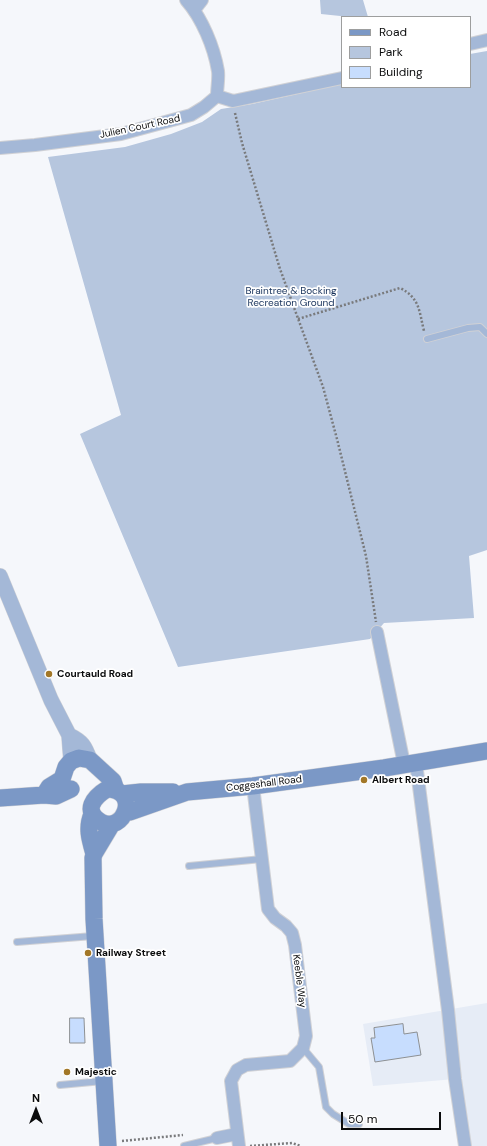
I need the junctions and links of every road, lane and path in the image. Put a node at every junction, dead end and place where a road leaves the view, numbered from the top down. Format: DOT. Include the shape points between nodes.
graph roads {
  1 [pos="186,0"];
  2 [pos="199,5"];
  3 [pos="487,40"];
  4 [pos="471,44"];
  5 [pos="341,78"];
  6 [pos="217,96"];
  7 [pos="233,101"];
  8 [pos="0,148"];
  9 [pos="298,319"];
  10 [pos="487,334"];
  11 [pos="427,339"];
  12 [pos="0,576"];
  13 [pos="377,632"];
  14 [pos="69,735"];
  15 [pos="487,751"];
  16 [pos="94,764"];
  17 [pos="410,764"];
  18 [pos="70,779"];
  19 [pos="253,786"];
  20 [pos="119,792"];
  21 [pos="187,792"];
  22 [pos="0,798"];
  23 [pos="91,812"];
  24 [pos="126,812"];
  25 [pos="112,824"];
  26 [pos="94,854"];
  27 [pos="262,859"];
  28 [pos="189,866"];
  29 [pos="95,936"];
  30 [pos="17,942"];
  31 [pos="303,1048"];
  32 [pos="104,1081"];
  33 [pos="60,1085"];
  34 [pos="359,1124"];
  35 [pos="185,1135"];
  36 [pos="216,1138"];
  37 [pos="238,1140"];
  38 [pos="108,1144"];
  39 [pos="184,1146"];
  40 [pos="250,1146"];
  41 [pos="301,1146"];
  42 [pos="465,1146"];
  1 -- 2 [label="street"];
  2 -- 6 [label="street" via="219,72"];
  3 -- 4 [label="street"];
  5 -- 7 [label="street"];
  6 -- 7 [label="street"];
  6 -- 8 [label="street, Julien Court Road" via="191,116 128,132"];
  7 -- 9 [label="path" via="242,143"];
  9 -- 11 [label="path" via="400,288 410,293 415,300"];
  9 -- 13 [label="path" via="323,387 338,439 366,556"];
  10 -- 11 [label="lane" via="480,327"];
  12 -- 14 [label="street" via="51,700"];
  13 -- 17 [label="street"];
  14 -- 16 [label="street" via="80,740"];
  14 -- 18 [label="street"];
  15 -- 17 [label="main road, Coggeshall Road"];
  16 -- 18 [label="main road" via="79,758"];
  16 -- 18 [label="main road" via="98,774 96,785 86,792"];
  16 -- 20 [label="main road" via="113,780"];
  17 -- 19 [label="main road, Coggeshall Road"];
  17 -- 42 [label="street"];
  18 -- 22 [label="main road" via="56,796 44,794"];
  18 -- 23 [label="main road" via="76,799"];
  19 -- 21 [label="main road, Coggeshall Road"];
  19 -- 27 [label="street, Keeble Way"];
  20 -- 21 [label="main road"];
  20 -- 23 [label="main road" via="107,789 98,795 91,805"];
  20 -- 24 [label="main road" via="126,803"];
  21 -- 24 [label="main road, Coggeshall Road"];
  23 -- 25 [label="main road" via="95,819 103,824"];
  23 -- 26 [label="main road" via="88,833"];
  24 -- 25 [label="main road, Coggeshall Road" via="120,820"];
  25 -- 26 [label="main road"];
  26 -- 29 [label="main road"];
  27 -- 28 [label="lane"];
  27 -- 31 [label="street, Keeble Way" via="268,909 292,933 295,945 306,1036"];
  29 -- 30 [label="lane"];
  29 -- 32 [label="main road"];
  31 -- 34 [label="lane" via="319,1067 326,1107 349,1124"];
  31 -- 37 [label="street" via="290,1060 246,1065 238,1070 231,1081"];
  32 -- 33 [label="lane"];
  32 -- 38 [label="main road"];
  35 -- 38 [label="path"];
  36 -- 37 [label="street"];
  36 -- 39 [label="lane"];
  40 -- 41 [label="path" via="292,1143"];
}
